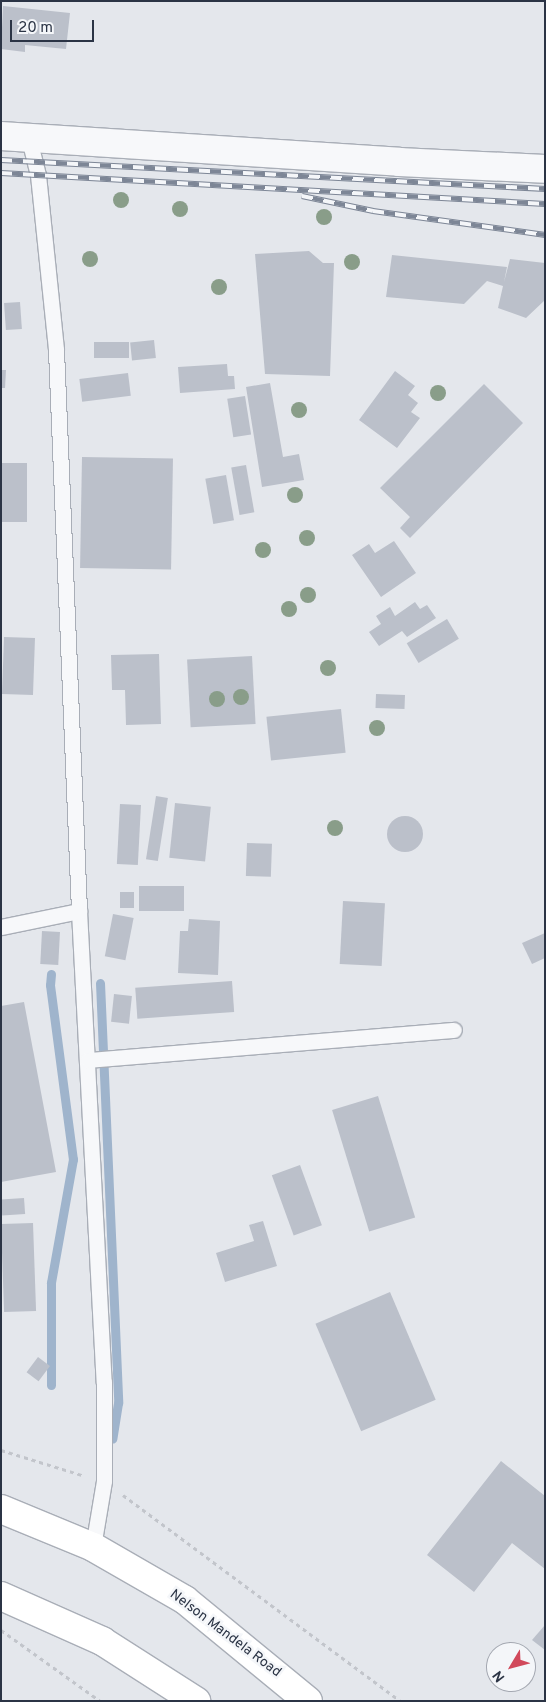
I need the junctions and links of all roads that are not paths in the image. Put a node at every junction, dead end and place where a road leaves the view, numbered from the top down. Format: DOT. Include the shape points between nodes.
graph roads {
  1 [pos="1,136"];
  2 [pos="29,139"];
  3 [pos="545,169"];
  4 [pos="79,911"];
  5 [pos="1,927"];
  6 [pos="454,1030"];
  7 [pos="88,1060"];
  8 [pos="1,1509"];
  9 [pos="93,1546"];
  10 [pos="1,1596"];
  11 [pos="196,1701"];
  12 [pos="308,1701"];
  1 -- 2 [label="street"];
  2 -- 3 [label="street"];
  2 -- 4 [label="lane" via="38,175 56,350"];
  4 -- 5 [label="lane"];
  4 -- 7 [label="lane"];
  6 -- 7 [label="lane"];
  7 -- 9 [label="lane" via="104,1382 104,1481"];
  8 -- 9 [label="main road, Nelson Mandela Road"];
  9 -- 12 [label="main road, Nelson Mandela Road" via="184,1600"];
  10 -- 11 [label="main road" via="102,1641"];
}
